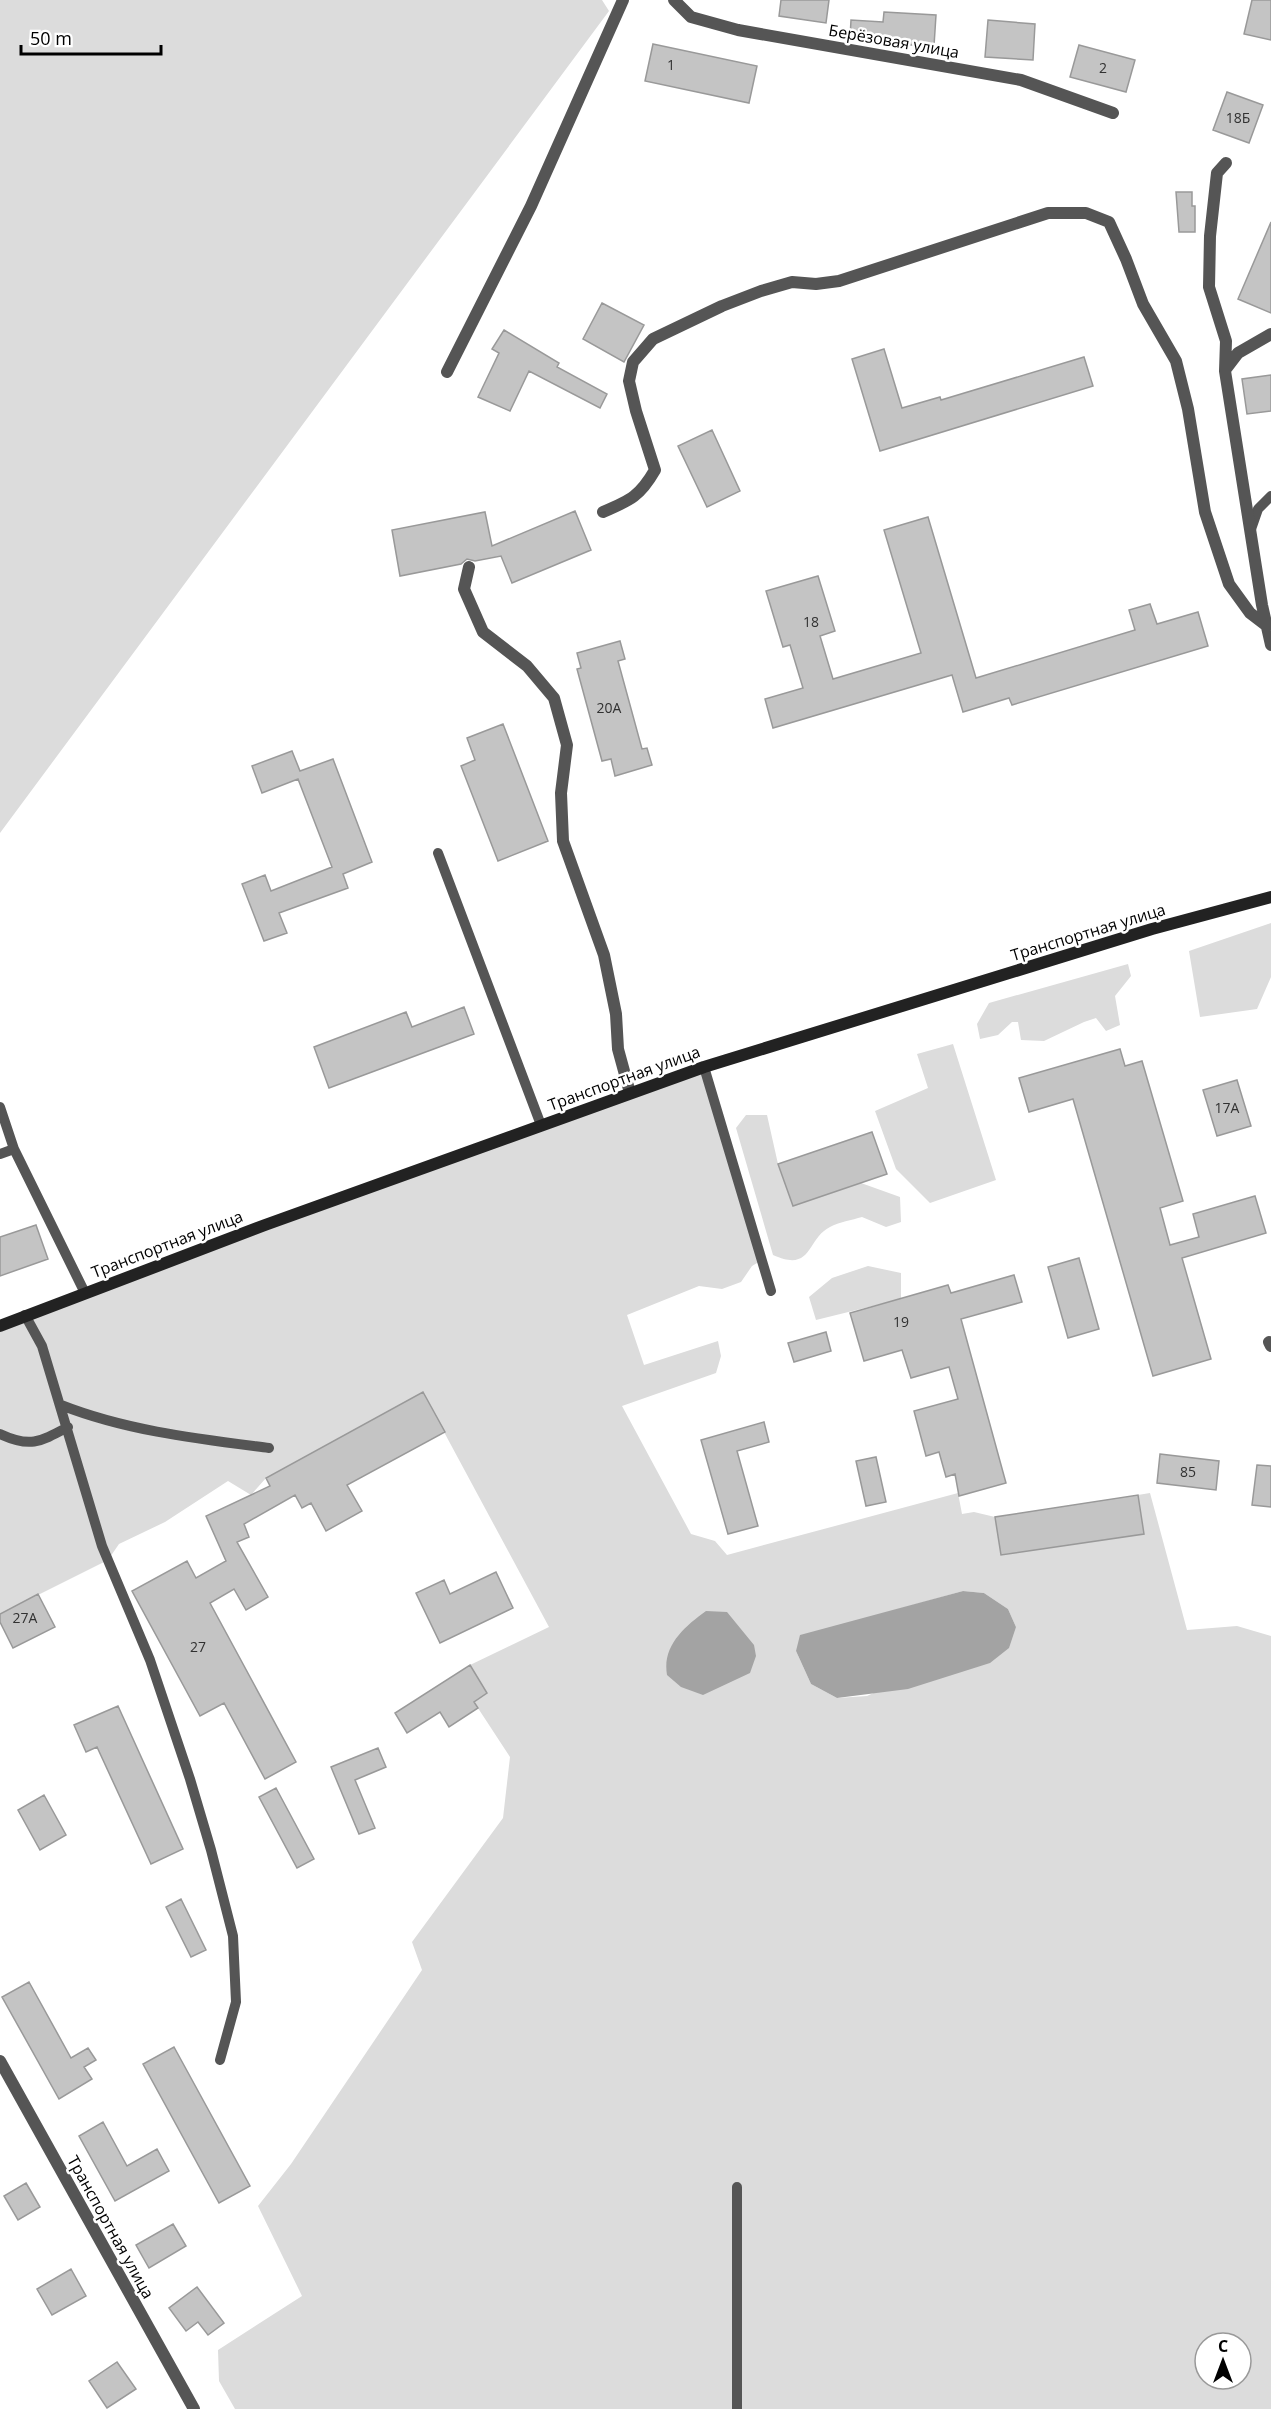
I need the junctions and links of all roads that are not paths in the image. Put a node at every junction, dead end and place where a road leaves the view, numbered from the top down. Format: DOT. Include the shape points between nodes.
graph roads {
  1 [pos="623,0"];
  2 [pos="674,0"];
  3 [pos="1113,113"];
  4 [pos="1226,163"];
  5 [pos="1271,334"];
  6 [pos="1225,371"];
  7 [pos="447,372"];
  8 [pos="1271,496"];
  9 [pos="603,512"];
  10 [pos="1250,532"];
  11 [pos="469,567"];
  12 [pos="1267,626"];
  13 [pos="1271,645"];
  14 [pos="438,853"];
  15 [pos="1271,897"];
  16 [pos="704,1067"];
  17 [pos="630,1094"];
  18 [pos="0,1107"];
  19 [pos="542,1125"];
  20 [pos="14,1149"];
  21 [pos="0,1154"];
  22 [pos="771,1291"];
  23 [pos="85,1293"];
  24 [pos="25,1315"];
  25 [pos="0,1326"];
  26 [pos="61,1405"];
  27 [pos="68,1427"];
  28 [pos="0,1434"];
  29 [pos="269,1448"];
  30 [pos="220,2060"];
  31 [pos="0,2061"];
  32 [pos="737,2187"];
  33 [pos="194,2409"];
  34 [pos="737,2409"];
  1 -- 7 [label="street" via="531,206"];
  2 -- 3 [label="street, Берёзовая улица" via="691,17 738,30 1021,80"];
  4 -- 6 [label="street" via="1218,173 1210,236 1209,287 1226,341"];
  5 -- 6 [label="street" via="1238,353"];
  6 -- 10 [label="street"];
  8 -- 10 [label="lane" via="1258,509"];
  9 -- 12 [label="street" via="644,490 655,470 629,381 633,362 653,339 722,306 792,282 839,281 1048,213 1086,213 1109,222 1143,304 1176,361 1205,512 1229,584 1250,613"];
  10 -- 12 [label="street"];
  11 -- 17 [label="street" via="464,589 483,632 526,666 554,698 567,745 561,793 563,841 604,955 616,1014 618,1048"];
  12 -- 13 [label="street"];
  14 -- 19 [label="lane"];
  15 -- 16 [label="main road, Транспортная улица" via="1152,929"];
  16 -- 17 [label="main road, Транспортная улица"];
  16 -- 22 [label="lane"];
  17 -- 19 [label="main road, Транспортная улица"];
  18 -- 20 [label="lane"];
  19 -- 23 [label="main road, Транспортная улица"];
  20 -- 21 [label="lane"];
  20 -- 23 [label="lane"];
  23 -- 24 [label="main road, Транспортная улица"];
  24 -- 25 [label="main road, Транспортная улица"];
  24 -- 26 [label="lane" via="42,1346"];
  26 -- 27 [label="lane"];
  26 -- 29 [label="lane" via="104,1420"];
  27 -- 28 [label="lane" via="26,1444"];
  27 -- 30 [label="lane" via="102,1546 150,1660 190,1779 233,1936 236,2002"];
  31 -- 33 [label="street, Транспортная улица"];
  32 -- 34 [label="lane"];
}
